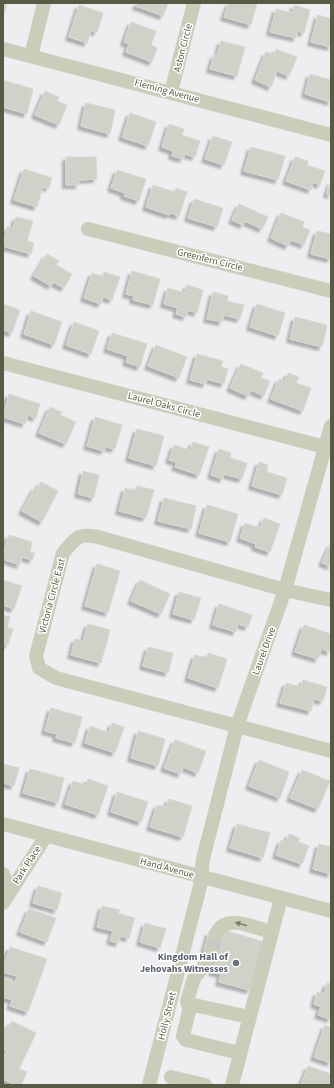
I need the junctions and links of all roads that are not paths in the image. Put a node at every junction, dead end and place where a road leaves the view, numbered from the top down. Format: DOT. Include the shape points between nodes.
graph roads {
  1 [pos="44,3"];
  2 [pos="194,3"];
  3 [pos="3,49"];
  4 [pos="31,56"];
  5 [pos="171,92"];
  6 [pos="331,135"];
  7 [pos="88,229"];
  8 [pos="331,291"];
  9 [pos="3,363"];
  10 [pos="331,426"];
  11 [pos="325,448"];
  12 [pos="286,590"];
  13 [pos="331,600"];
  14 [pos="237,726"];
  15 [pos="331,751"];
  16 [pos="3,824"];
  17 [pos="46,836"];
  18 [pos="3,874"];
  19 [pos="200,876"];
  20 [pos="6,898"];
  21 [pos="281,898"];
  22 [pos="331,911"];
  23 [pos="271,932"];
  24 [pos="216,934"];
  25 [pos="211,953"];
  26 [pos="190,1009"];
  27 [pos="249,1017"];
  28 [pos="239,1053"];
  29 [pos="177,1080"];
  30 [pos="149,1085"];
  31 [pos="205,1085"];
  32 [pos="232,1085"];
  1 -- 4 [label="street"];
  2 -- 5 [label="street, Aston Circle"];
  3 -- 4 [label="street, Fleming Avenue"];
  4 -- 5 [label="street, Fleming Avenue"];
  5 -- 6 [label="street, Fleming Avenue"];
  7 -- 8 [label="street, Greenfern Circle"];
  9 -- 11 [label="street, Laurel Oaks Circle"];
  10 -- 11 [label="street, Laurel Drive"];
  11 -- 12 [label="street, Laurel Drive"];
  12 -- 13 [label="street, Victoria Circle East"];
  12 -- 14 [label="street, Laurel Drive"];
  12 -- 14 [label="street, Victoria Circle East" via="98,537 84,535 75,539 63,553 36,656 39,668 56,678"];
  14 -- 15 [label="street, Victoria Circle East"];
  14 -- 19 [label="street, Laurel Drive"];
  16 -- 17 [label="street, Hand Avenue"];
  17 -- 19 [label="street, Hand Avenue"];
  17 -- 20 [label="street, Park Place"];
  18 -- 20 [label="street, Park Place"];
  19 -- 21 [label="street, Hand Avenue"];
  19 -- 30 [label="street, Holly Street" via="200,886"];
  21 -- 22 [label="street, Hand Avenue"];
  21 -- 23 [label="street"];
  23 -- 24 [label="street, one-way" via="232,922 224,924"];
  23 -- 27 [label="street"];
  25 -- 26 [label="street" via="209,960 194,978 187,1001"];
  26 -- 27 [label="street" via="194,1005"];
  26 -- 28 [label="street" via="184,1036 186,1040"];
  27 -- 28 [label="street"];
  28 -- 32 [label="street"];
  29 -- 31 [label="street"];
}
